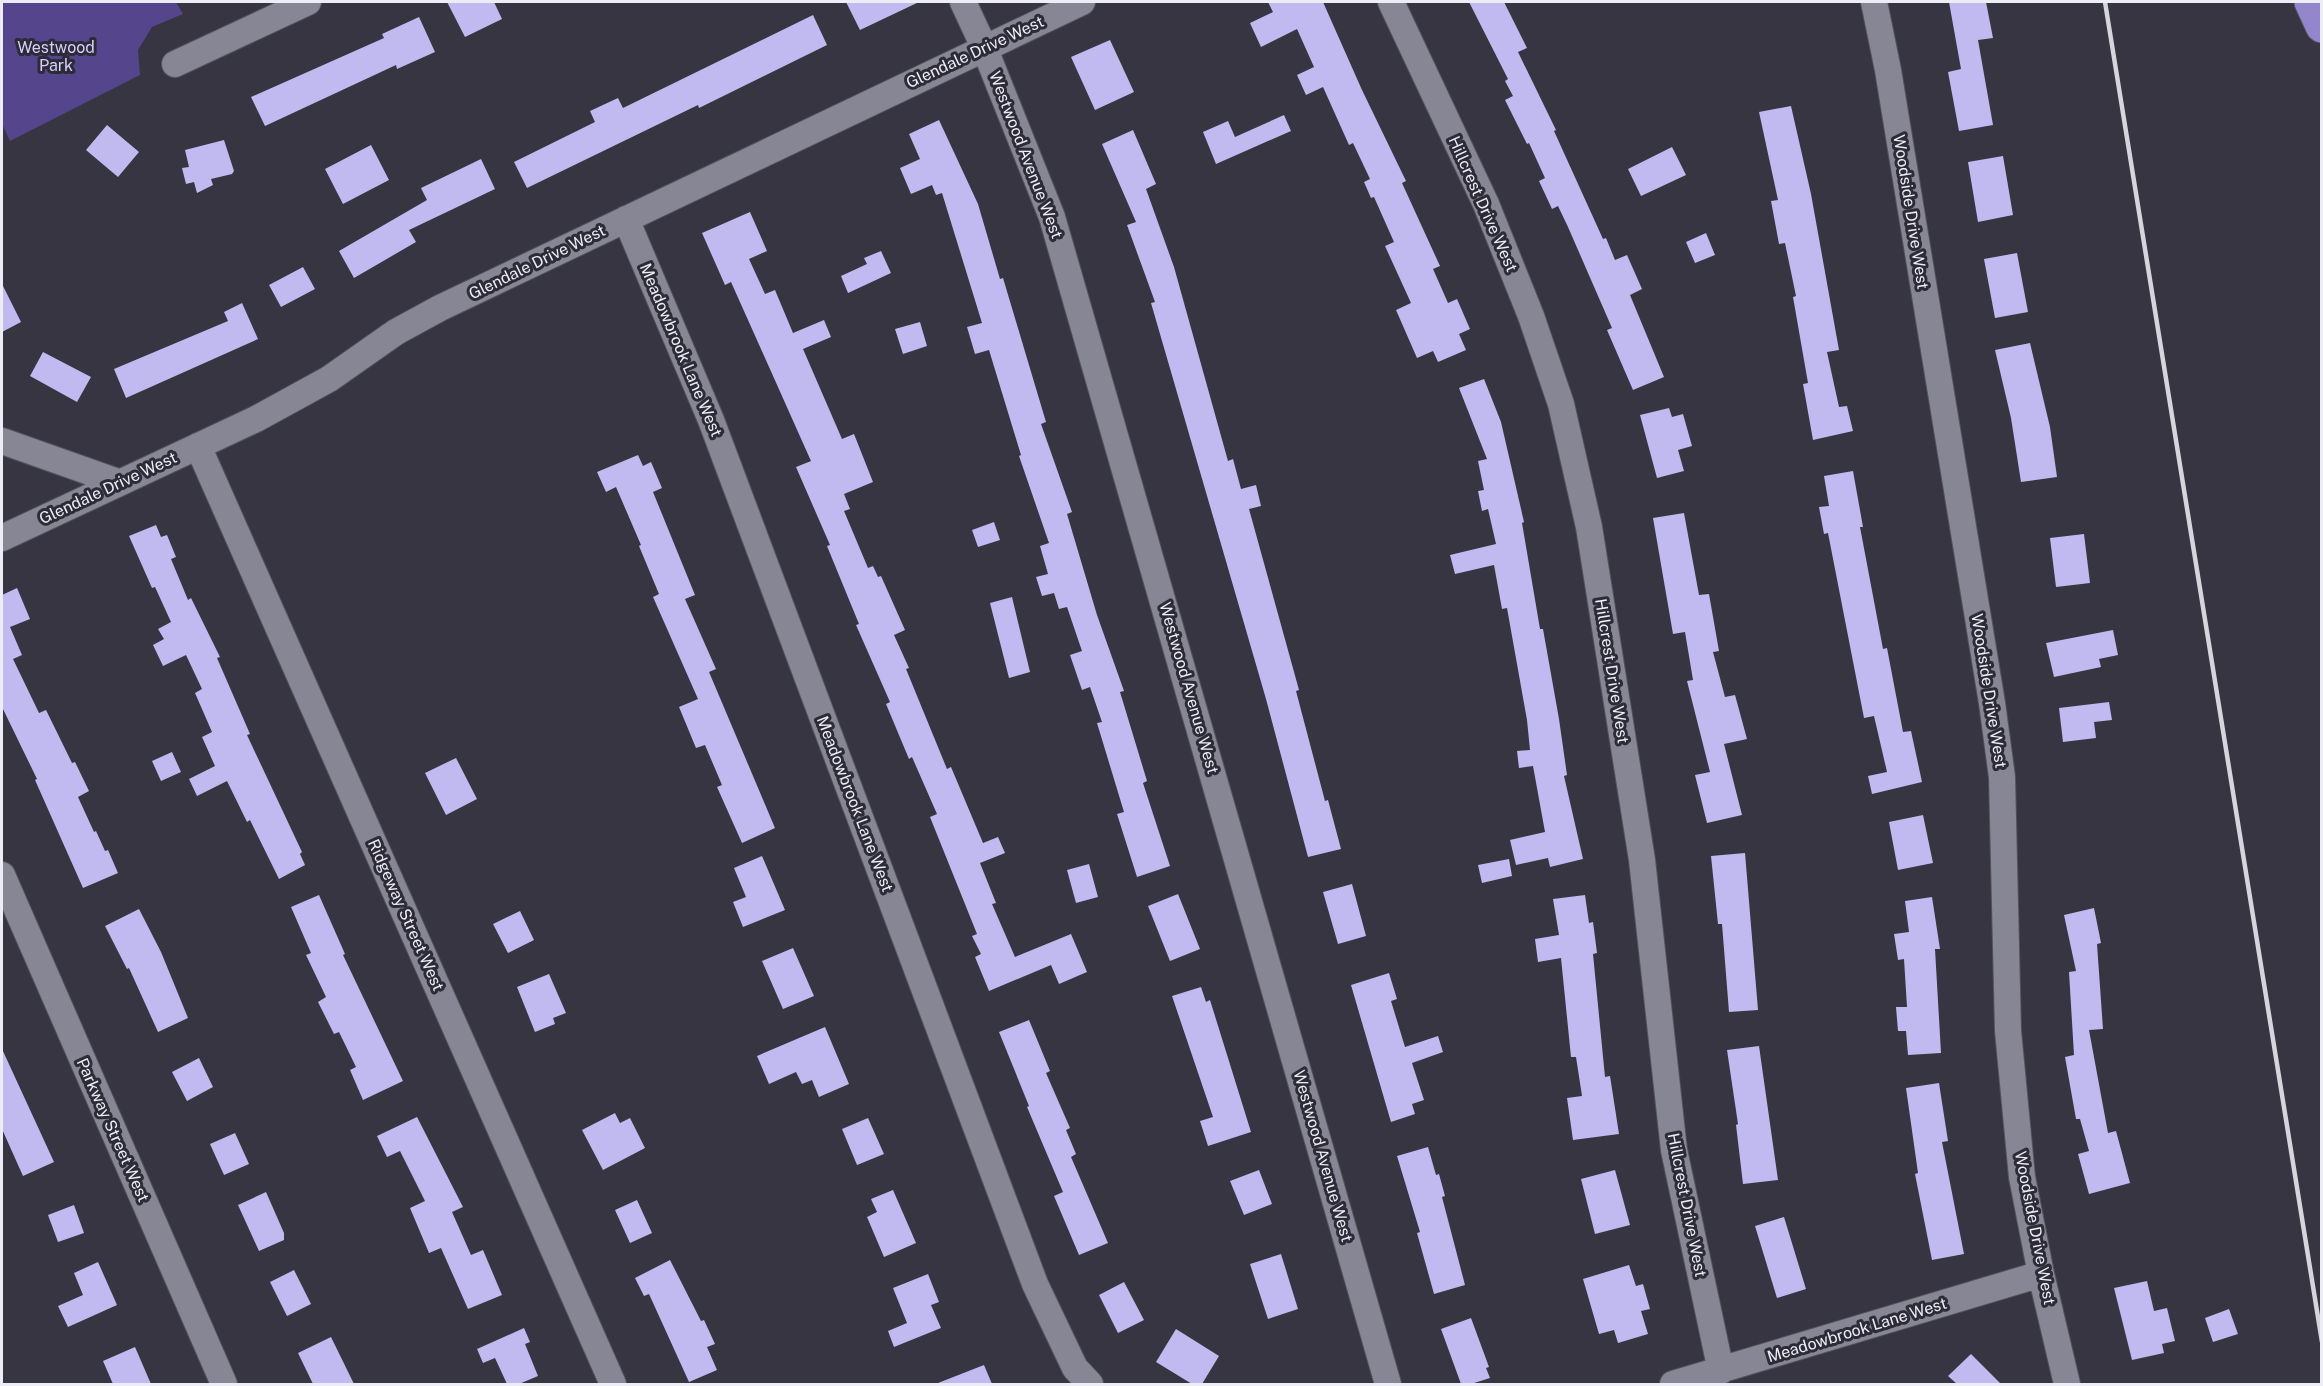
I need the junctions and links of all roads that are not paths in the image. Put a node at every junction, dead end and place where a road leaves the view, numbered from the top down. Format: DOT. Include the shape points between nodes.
graph roads {
  1 [pos="308,2"];
  2 [pos="963,2"];
  3 [pos="1082,2"];
  4 [pos="1390,2"];
  5 [pos="1874,2"];
  6 [pos="2311,2"];
  7 [pos="2322,26"];
  8 [pos="984,47"];
  9 [pos="175,64"];
  10 [pos="626,219"];
  11 [pos="2,441"];
  12 [pos="198,446"];
  13 [pos="118,482"];
  14 [pos="2,538"];
  15 [pos="2,875"];
  16 [pos="2041,1274"];
  17 [pos="1721,1371"];
  18 [pos="224,1384"];
  19 [pos="613,1384"];
  20 [pos="1090,1384"];
  21 [pos="1388,1384"];
  22 [pos="1673,1384"];
  23 [pos="2067,1384"];
  1 -- 9 [label="street"];
  2 -- 8 [label="street, Westwood Avenue West"];
  3 -- 8 [label="street, Glendale Drive West"];
  4 -- 17 [label="street, Hillcrest Drive West" via="1486,204 1532,316 1561,404 1589,527 1642,860 1674,1150"];
  5 -- 16 [label="street, Woodside Drive West" via="2000,756 2008,1031 2022,1177"];
  6 -- 7 [label="main road"];
  8 -- 10 [label="street, Glendale Drive West"];
  8 -- 21 [label="street, Westwood Avenue West" via="1052,217"];
  10 -- 12 [label="street, Glendale Drive West" via="440,308 396,332 329,379"];
  10 -- 20 [label="street, Meadowbrook Lane West" via="711,420 1035,1284 1076,1368"];
  11 -- 13 [label="street"];
  12 -- 13 [label="street, Glendale Drive West"];
  12 -- 19 [label="street, Ridgeway Street West"];
  13 -- 14 [label="street, Glendale Drive West"];
  15 -- 18 [label="street, Parkway Street West"];
  16 -- 17 [label="street, Meadowbrook Lane West"];
  16 -- 23 [label="street, Woodside Drive West"];
  17 -- 22 [label="street, Meadowbrook Lane West"];
}
